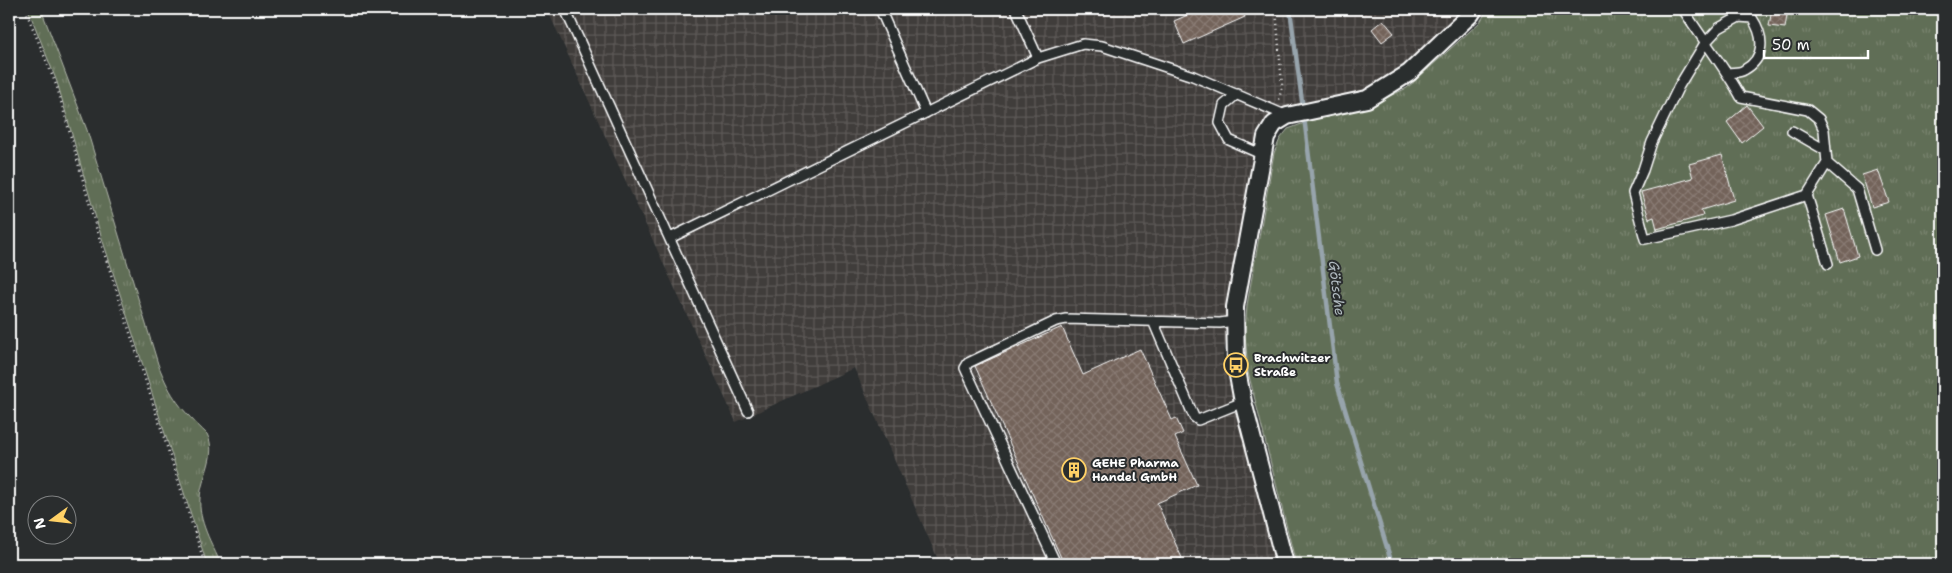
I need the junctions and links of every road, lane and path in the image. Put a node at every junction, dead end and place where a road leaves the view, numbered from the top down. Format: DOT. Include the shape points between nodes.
graph roads {
  1 [pos="26,9"];
  2 [pos="565,9"];
  3 [pos="880,9"];
  4 [pos="1016,9"];
  5 [pos="1276,9"];
  6 [pos="1474,9"];
  7 [pos="1684,9"];
  8 [pos="1705,43"];
  9 [pos="1038,58"];
  10 [pos="1728,73"];
  11 [pos="1237,94"];
  12 [pos="926,112"];
  13 [pos="1281,114"];
  14 [pos="1792,131"];
  15 [pos="1825,150"];
  16 [pos="1263,155"];
  17 [pos="1827,163"];
  18 [pos="1807,195"];
  19 [pos="670,238"];
  20 [pos="1875,250"];
  21 [pos="1828,264"];
  22 [pos="1153,321"];
  23 [pos="1234,321"];
  24 [pos="1243,402"];
  25 [pos="748,411"];
  26 [pos="205,564"];
  27 [pos="1056,564"];
  28 [pos="1285,564"];
  1 -- 26 [label="path" via="57,87 97,231"];
  2 -- 19 [label="lane"];
  3 -- 12 [label="lane"];
  4 -- 9 [label="lane"];
  5 -- 13 [label="path"];
  6 -- 13 [label="street" via="1409,72 1367,98"];
  7 -- 8 [label="lane"];
  8 -- 10 [label="lane"];
  8 -- 10 [label="lane" via="1719,28 1739,16 1752,18 1760,29 1762,44 1755,60 1743,71"];
  8 -- 18 [label="lane" via="1679,86 1652,142 1633,193 1645,239 1731,220"];
  9 -- 11 [label="lane" via="1082,44 1102,46"];
  9 -- 12 [label="lane"];
  10 -- 15 [label="lane" via="1741,97 1808,110 1819,119 1824,130"];
  11 -- 13 [label="lane"];
  11 -- 16 [label="lane" via="1224,105 1220,123 1229,140"];
  12 -- 19 [label="lane"];
  13 -- 16 [label="street" via="1266,137"];
  14 -- 15 [label="lane"];
  15 -- 17 [label="lane"];
  16 -- 23 [label="street"];
  17 -- 18 [label="lane"];
  17 -- 20 [label="lane" via="1857,189"];
  18 -- 21 [label="lane"];
  19 -- 25 [label="lane"];
  22 -- 23 [label="lane"];
  22 -- 24 [label="lane" via="1194,417 1198,420"];
  22 -- 27 [label="lane" via="1056,321 968,363 965,368"];
  23 -- 24 [label="street" via="1236,365"];
  24 -- 28 [label="street"];
}
